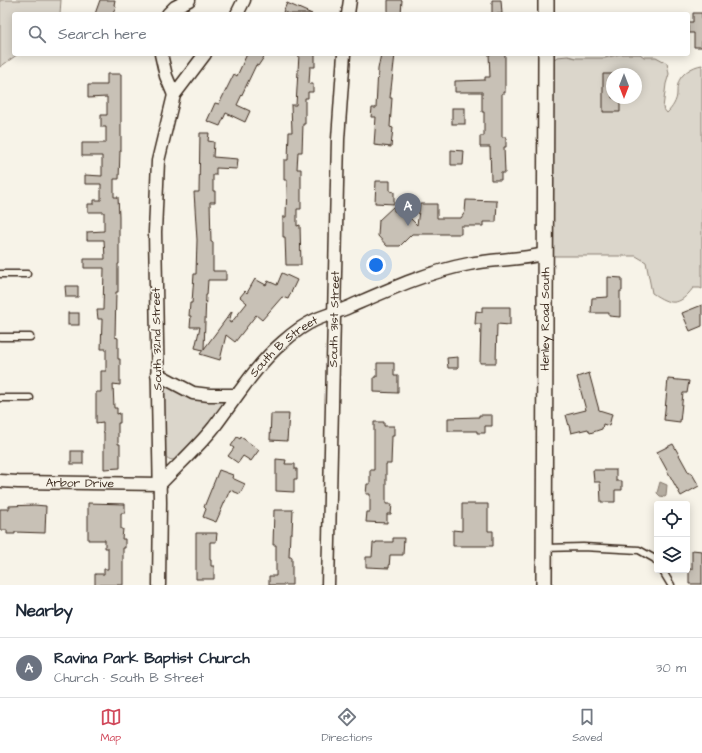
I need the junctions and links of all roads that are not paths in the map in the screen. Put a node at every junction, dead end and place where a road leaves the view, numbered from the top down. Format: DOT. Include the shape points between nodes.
graph roads {
  1 [pos="188,0"];
  2 [pos="244,0"];
  3 [pos="546,0"];
  4 [pos="170,12"];
  5 [pos="238,12"];
  6 [pos="546,12"];
  7 [pos="161,56"];
  8 [pos="203,56"];
  9 [pos="344,56"];
  10 [pos="546,56"];
  11 [pos="174,95"];
  12 [pos="544,254"];
  13 [pos="0,274"];
  14 [pos="27,274"];
  15 [pos="334,314"];
  16 [pos="0,337"];
  17 [pos="30,337"];
  18 [pos="158,374"];
  19 [pos="236,395"];
  20 [pos="0,398"];
  21 [pos="30,398"];
  22 [pos="0,481"];
  23 [pos="160,484"];
  24 [pos="544,548"];
  25 [pos="654,558"];
  26 [pos="664,573"];
  27 [pos="160,585"];
  28 [pos="328,585"];
  29 [pos="544,585"];
  30 [pos="671,585"];
  1 -- 4 [label="street"];
  2 -- 5 [label="street"];
  3 -- 6 [label="street"];
  7 -- 11 [label="street"];
  8 -- 11 [label="street, South 32nd Street"];
  9 -- 15 [label="street, South 31st Street" via="338,139"];
  10 -- 12 [label="street, Henley Road South"];
  11 -- 18 [label="street, South 32nd Street" via="158,161 156,182"];
  12 -- 15 [label="street, South B Street" via="447,268 404,283"];
  12 -- 24 [label="street, Henley Road South"];
  13 -- 14 [label="lane"];
  15 -- 19 [label="street, South B Street" via="316,320 283,342 262,362"];
  15 -- 28 [label="street, South 31st Street"];
  16 -- 17 [label="lane"];
  18 -- 19 [label="street" via="193,393"];
  18 -- 23 [label="street, South 32nd Street"];
  19 -- 23 [label="street, South B Street" via="214,427"];
  20 -- 21 [label="lane"];
  22 -- 23 [label="street, Arbor Drive"];
  23 -- 27 [label="street, South 32nd Street"];
  24 -- 25 [label="lane" via="639,550"];
  24 -- 29 [label="street, Henley Road South"];
  26 -- 30 [label="lane"];
}
